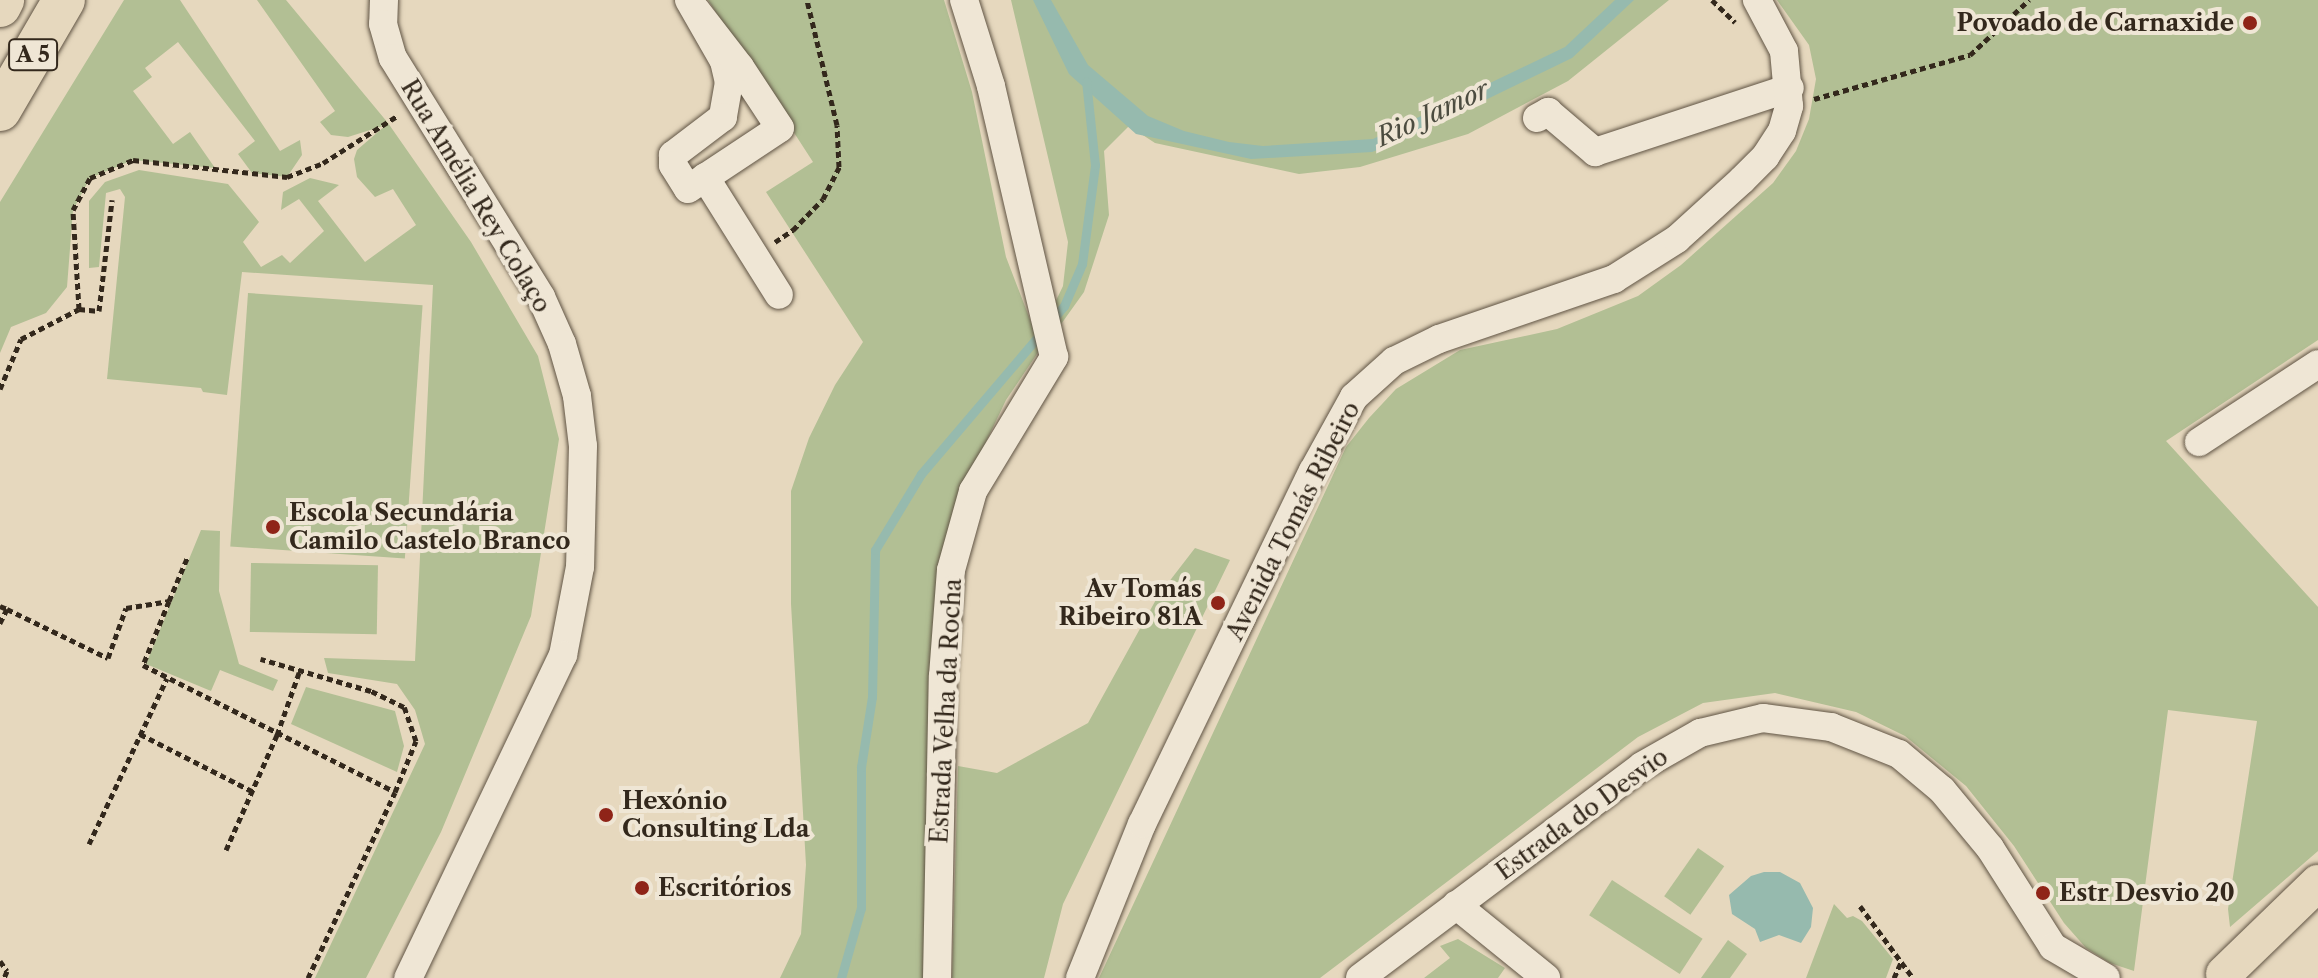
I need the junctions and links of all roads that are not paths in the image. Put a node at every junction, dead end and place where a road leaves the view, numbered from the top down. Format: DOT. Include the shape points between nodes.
graph roads {
  1 [pos="3,0"];
  2 [pos="64,0"];
  3 [pos="384,0"];
  4 [pos="964,0"];
  5 [pos="1757,0"];
  6 [pos="692,5"];
  7 [pos="0,6"];
  8 [pos="1789,97"];
  9 [pos="0,110"];
  10 [pos="723,117"];
  11 [pos="1537,118"];
  12 [pos="774,119"];
  13 [pos="705,177"];
  14 [pos="779,295"];
  15 [pos="2318,364"];
  16 [pos="2199,442"];
  17 [pos="2318,883"];
  18 [pos="1456,905"];
  19 [pos="2053,947"];
  20 [pos="2218,977"];
  21 [pos="408,978"];
  22 [pos="937,978"];
  23 [pos="1080,978"];
  24 [pos="1360,978"];
  25 [pos="1546,978"];
  26 [pos="2066,978"];
  27 [pos="2106,978"];
  1 -- 7 [label="highway, A 5"];
  2 -- 9 [label="highway, A 5"];
  3 -- 21 [label="street, Rua Amélia Rey Colaço" via="383,24 393,58 541,297 562,344 578,408 584,499 580,567 563,655"];
  4 -- 22 [label="street, Estrada Velha da Rocha" via="991,86 1054,357 973,491 951,570 943,676"];
  5 -- 8 [label="street" via="1778,34"];
  6 -- 10 [label="street" via="724,61 729,82"];
  6 -- 12 [label="street"];
  8 -- 11 [label="street" via="1595,152 1548,112"];
  8 -- 23 [label="street, Avenida Tomás Ribeiro" via="1782,131 1765,157 1677,239 1614,279 1439,339 1394,361 1354,397 1142,824"];
  10 -- 12 [label="street" via="747,107"];
  10 -- 13 [label="street" via="673,155 673,165 688,189"];
  12 -- 13 [label="street" via="780,128"];
  13 -- 14 [label="street"];
  15 -- 16 [label="street"];
  17 -- 20 [label="main road"];
  18 -- 19 [label="street, Estrada do Desvio" via="1642,766 1700,733 1763,718 1831,727 1899,754 1942,790 1990,848"];
  18 -- 24 [label="street, Estrada do Desvio"];
  18 -- 25 [label="street"];
  19 -- 26 [label="street"];
  19 -- 27 [label="street, Estrada do Desvio"];
}
